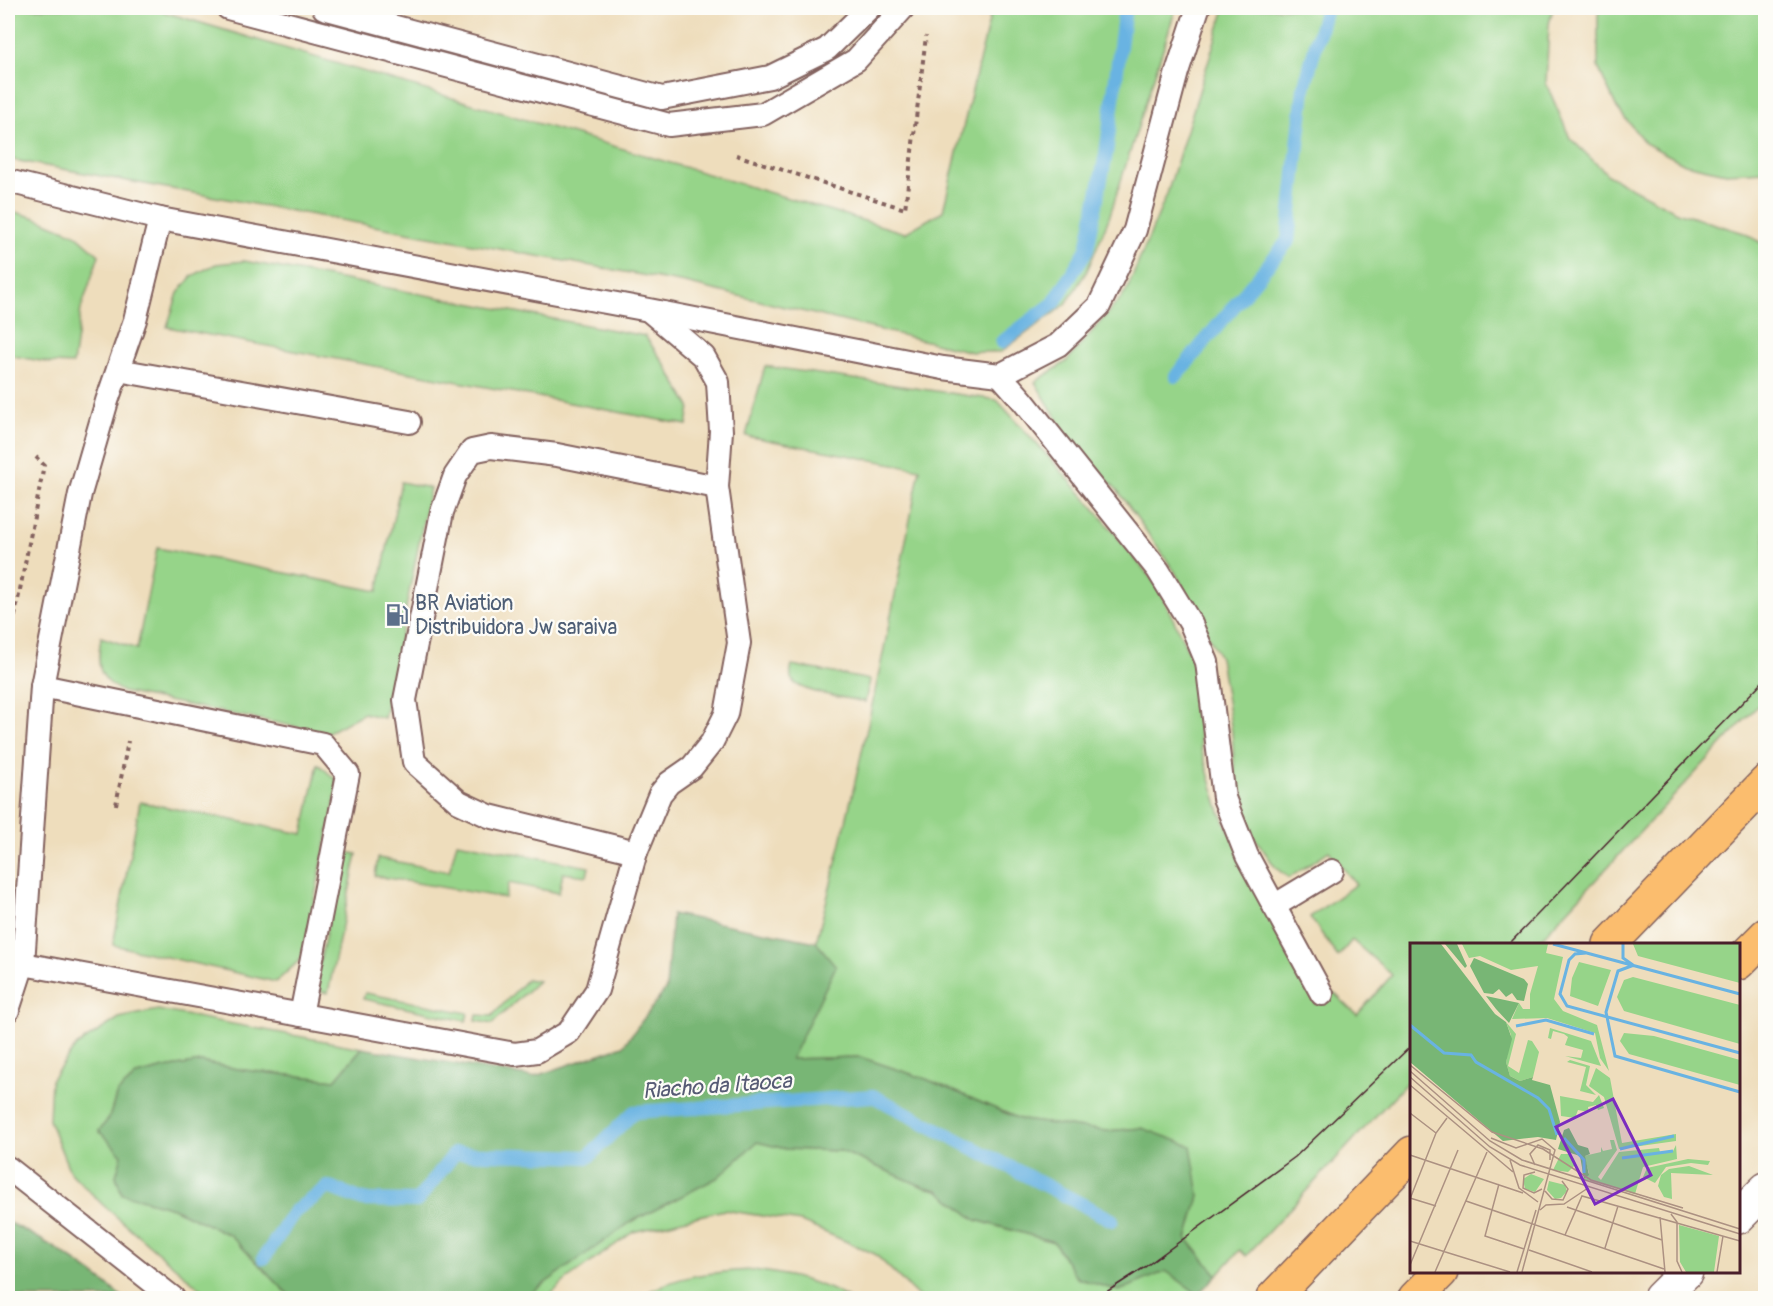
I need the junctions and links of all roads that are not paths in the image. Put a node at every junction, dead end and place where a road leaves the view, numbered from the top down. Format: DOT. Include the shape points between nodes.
graph roads {
  1 [pos="228,8"];
  2 [pos="324,8"];
  3 [pos="869,8"];
  4 [pos="903,8"];
  5 [pos="1198,8"];
  6 [pos="8,181"];
  7 [pos="160,219"];
  8 [pos="649,310"];
  9 [pos="118,370"];
  10 [pos="1000,375"];
  11 [pos="409,422"];
  12 [pos="717,487"];
  13 [pos="42,686"];
  14 [pos="1766,782"];
  15 [pos="636,852"];
  16 [pos="1332,871"];
  17 [pos="1274,906"];
  18 [pos="1766,935"];
  19 [pos="1612,943"];
  20 [pos="1740,961"];
  21 [pos="23,964"];
  22 [pos="1322,994"];
  23 [pos="8,1010"];
  24 [pos="301,1015"];
  25 [pos="1410,1155"];
  26 [pos="8,1168"];
  27 [pos="1766,1189"];
  28 [pos="1740,1215"];
  29 [pos="1685,1273"];
  30 [pos="148,1278"];
  31 [pos="165,1299"];
  32 [pos="172,1299"];
  33 [pos="1273,1299"];
  34 [pos="1660,1299"];
  1 -- 4 [label="lane" via="669,125 763,114 856,60"];
  2 -- 3 [label="lane" via="662,98 770,77 827,49"];
  5 -- 10 [label="lane" via="1135,230 1099,306 1058,345"];
  6 -- 7 [label="lane"];
  7 -- 8 [label="lane"];
  7 -- 9 [label="lane"];
  8 -- 10 [label="lane" via="943,368"];
  8 -- 12 [label="lane" via="704,357 718,382 721,431"];
  9 -- 11 [label="lane"];
  9 -- 13 [label="lane" via="80,494"];
  10 -- 17 [label="lane" via="1158,570 1191,624 1207,662 1224,798 1247,856"];
  12 -- 15 [label="lane" via="739,643 726,714 712,742 692,767 660,794"];
  12 -- 15 [label="lane" via="557,455 491,447 472,451 455,476 442,512 405,700 414,762 459,802 489,816"];
  13 -- 21 [label="lane"];
  13 -- 24 [label="lane" via="323,744 348,774"];
  14 -- 19 [label="main road"];
  15 -- 24 [label="lane" via="597,990 568,1032 537,1051 515,1054"];
  16 -- 17 [label="lane"];
  17 -- 22 [label="lane"];
  18 -- 20 [label="main road"];
  21 -- 23 [label="lane"];
  21 -- 24 [label="lane"];
  25 -- 33 [label="main road"];
  26 -- 30 [label="lane"];
  27 -- 28 [label="street"];
  29 -- 34 [label="street"];
  30 -- 31 [label="lane"];
  30 -- 32 [label="lane"];
}
